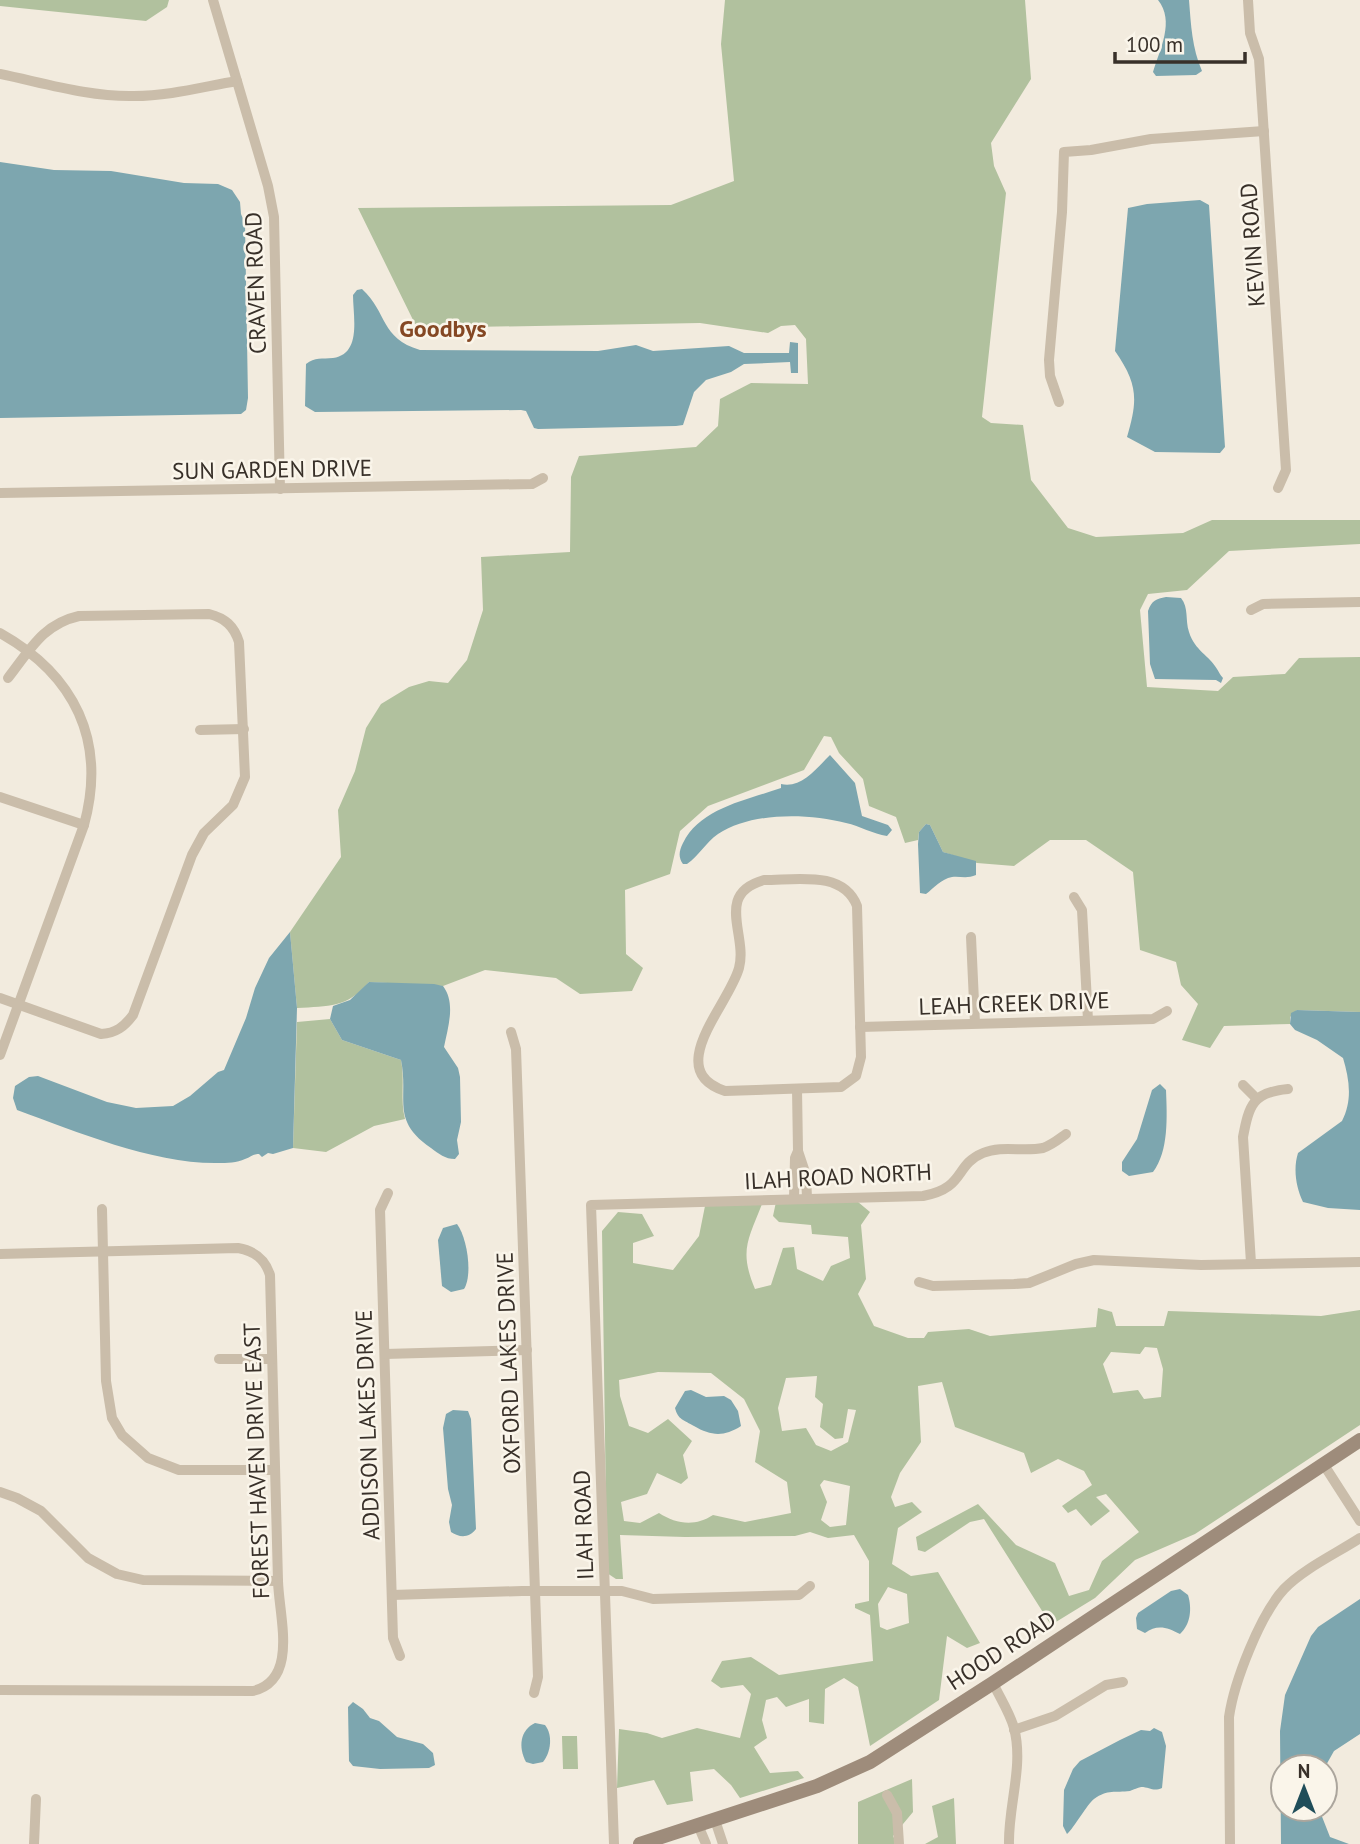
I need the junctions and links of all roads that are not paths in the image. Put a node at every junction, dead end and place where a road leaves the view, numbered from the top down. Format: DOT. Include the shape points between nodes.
graph roads {
  1 [pos="213,0"];
  2 [pos="1248,0"];
  3 [pos="0,74"];
  4 [pos="237,81"];
  5 [pos="1264,131"];
  6 [pos="1059,402"];
  7 [pos="543,478"];
  8 [pos="1278,488"];
  9 [pos="280,489"];
  10 [pos="0,493"];
  11 [pos="1360,602"];
  12 [pos="1251,610"];
  13 [pos="0,633"];
  14 [pos="28,651"];
  15 [pos="8,678"];
  16 [pos="243,729"];
  17 [pos="200,730"];
  18 [pos="0,797"];
  19 [pos="84,825"];
  20 [pos="1074,897"];
  21 [pos="971,937"];
  22 [pos="0,998"];
  23 [pos="18,1004"];
  24 [pos="1167,1011"];
  25 [pos="1088,1020"];
  26 [pos="975,1023"];
  27 [pos="860,1027"];
  28 [pos="511,1032"];
  29 [pos="0,1055"];
  30 [pos="1243,1084"];
  31 [pos="797,1089"];
  32 [pos="1288,1089"];
  33 [pos="1256,1099"];
  34 [pos="1066,1134"];
  35 [pos="798,1151"];
  36 [pos="388,1193"];
  37 [pos="794,1198"];
  38 [pos="807,1198"];
  39 [pos="591,1205"];
  40 [pos="102,1209"];
  41 [pos="102,1252"];
  42 [pos="0,1254"];
  43 [pos="1360,1262"];
  44 [pos="1251,1264"];
  45 [pos="919,1282"];
  46 [pos="527,1350"];
  47 [pos="385,1354"];
  48 [pos="219,1359"];
  49 [pos="272,1359"];
  50 [pos="1360,1440"];
  51 [pos="1324,1465"];
  52 [pos="274,1470"];
  53 [pos="0,1492"];
  54 [pos="1360,1521"];
  55 [pos="1360,1538"];
  56 [pos="278,1581"];
  57 [pos="810,1587"];
  58 [pos="535,1591"];
  59 [pos="604,1591"];
  60 [pos="392,1595"];
  61 [pos="400,1656"];
  62 [pos="1123,1682"];
  63 [pos="993,1683"];
  64 [pos="0,1690"];
  65 [pos="534,1693"];
  66 [pos="1014,1730"];
  67 [pos="887,1795"];
  68 [pos="36,1799"];
  69 [pos="715,1820"];
  70 [pos="698,1825"];
  71 [pos="34,1844"];
  72 [pos="614,1844"];
  73 [pos="640,1844"];
  74 [pos="706,1844"];
  75 [pos="723,1844"];
  76 [pos="899,1844"];
  77 [pos="1009,1844"];
  78 [pos="1230,1844"];
  1 -- 4 [label="street, CRAVEN ROAD"];
  2 -- 5 [label="street, KEVIN ROAD" via="1250,33 1259,60"];
  3 -- 4 [label="street" via="91,93 134,96 178,94"];
  4 -- 9 [label="street, CRAVEN ROAD" via="274,217"];
  5 -- 6 [label="street" via="1151,139 1064,152 1049,360"];
  5 -- 8 [label="street, KEVIN ROAD" via="1286,470"];
  7 -- 9 [label="street, SUN GARDEN DRIVE" via="532,484"];
  9 -- 10 [label="street, SUN GARDEN DRIVE"];
  11 -- 12 [label="street" via="1263,604"];
  13 -- 14 [label="street"];
  14 -- 15 [label="street"];
  14 -- 16 [label="street" via="53,625 79,616 209,614 226,620 239,642"];
  14 -- 19 [label="street" via="61,682 83,722 92,777"];
  16 -- 17 [label="street"];
  16 -- 23 [label="street" via="245,777 238,796 204,833 192,855 125,1026 101,1034"];
  18 -- 19 [label="street"];
  19 -- 23 [label="street"];
  20 -- 25 [label="street" via="1082,911"];
  21 -- 26 [label="street"];
  22 -- 23 [label="street"];
  23 -- 29 [label="street"];
  24 -- 25 [label="street, LEAH CREEK DRIVE" via="1153,1019"];
  25 -- 26 [label="street, LEAH CREEK DRIVE"];
  26 -- 27 [label="street, LEAH CREEK DRIVE"];
  27 -- 31 [label="street" via="856,1076 841,1087"];
  27 -- 31 [label="street" via="853,895 837,883 764,880 743,890 735,913 739,969 697,1060 705,1080 725,1091"];
  28 -- 46 [label="street, OXFORD LAKES DRIVE" via="516,1049"];
  30 -- 33 [label="street"];
  31 -- 35 [label="street"];
  32 -- 33 [label="street" via="1267,1091"];
  33 -- 44 [label="street" via="1243,1137"];
  34 -- 38 [label="street, ILAH ROAD NORTH" via="1041,1148 986,1152 939,1193"];
  35 -- 37 [label="street"];
  35 -- 38 [label="street"];
  36 -- 47 [label="street, ADDISON LAKES DRIVE" via="380,1210"];
  37 -- 38 [label="street, ILAH ROAD NORTH"];
  37 -- 39 [label="street, ILAH ROAD NORTH"];
  39 -- 59 [label="street, ILAH ROAD"];
  40 -- 41 [label="street"];
  41 -- 42 [label="street"];
  41 -- 49 [label="street, FOREST HAVEN DRIVE EAST" via="238,1248 254,1253 270,1275"];
  41 -- 52 [label="street" via="106,1381 112,1418 122,1435 148,1458 179,1470"];
  43 -- 44 [label="street"];
  44 -- 45 [label="street" via="1094,1261 1029,1283 933,1286"];
  46 -- 47 [label="street"];
  46 -- 58 [label="street, OXFORD LAKES DRIVE"];
  47 -- 60 [label="street, ADDISON LAKES DRIVE"];
  48 -- 49 [label="street"];
  49 -- 52 [label="street, FOREST HAVEN DRIVE EAST"];
  50 -- 51 [label="street, HOOD ROAD"];
  51 -- 54 [label="street"];
  51 -- 63 [label="street, HOOD ROAD"];
  52 -- 56 [label="street, FOREST HAVEN DRIVE EAST"];
  53 -- 56 [label="street" via="41,1511 88,1558 117,1574 144,1580"];
  55 -- 78 [label="street" via="1290,1584 1264,1619 1231,1702"];
  56 -- 64 [label="street, FOREST HAVEN DRIVE EAST" via="282,1661 266,1688"];
  57 -- 59 [label="street" via="799,1595 653,1599"];
  58 -- 59 [label="street"];
  58 -- 60 [label="street"];
  58 -- 65 [label="street, OXFORD LAKES DRIVE" via="538,1677"];
  59 -- 72 [label="street, ILAH ROAD"];
  60 -- 61 [label="street, ADDISON LAKES DRIVE" via="393,1638"];
  62 -- 66 [label="street" via="1106,1685 1055,1716"];
  63 -- 66 [label="street"];
  63 -- 69 [label="street, HOOD ROAD" via="870,1762 817,1786"];
  66 -- 77 [label="street" via="1017,1764"];
  67 -- 76 [label="street" via="897,1813"];
  68 -- 71 [label="street"];
  69 -- 70 [label="street, HOOD ROAD"];
  69 -- 75 [label="street"];
  70 -- 73 [label="street, HOOD ROAD"];
  70 -- 74 [label="street"];
}
